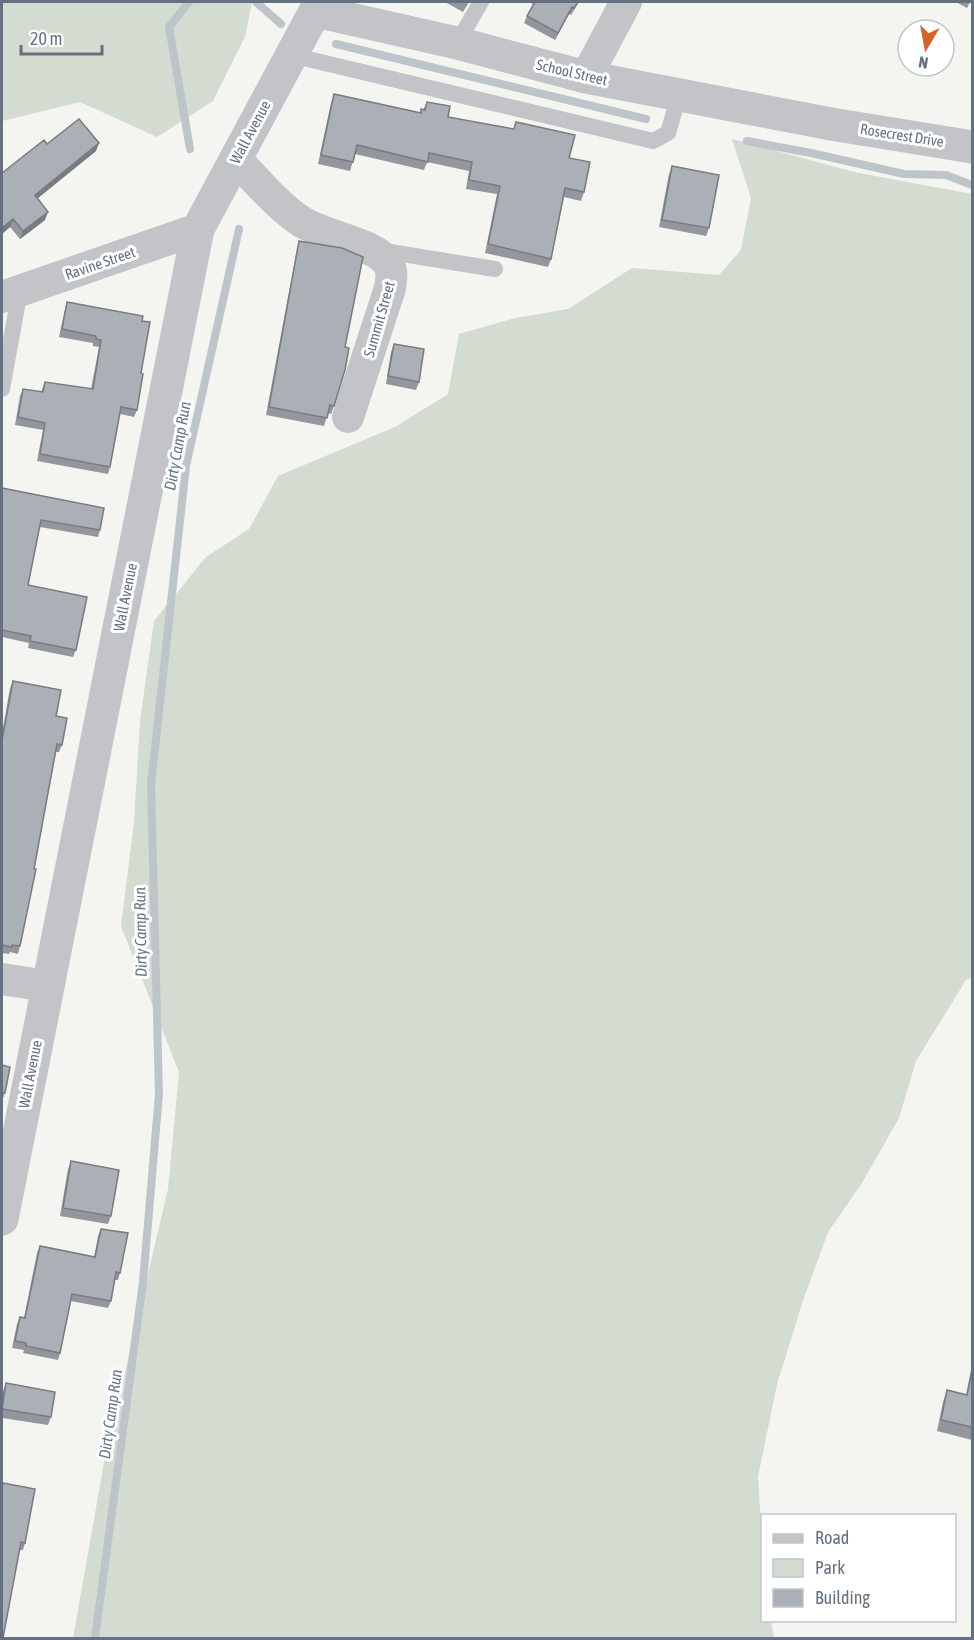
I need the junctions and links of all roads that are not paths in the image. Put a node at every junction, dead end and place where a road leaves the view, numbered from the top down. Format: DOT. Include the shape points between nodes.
graph roads {
  1 [pos="481,2"];
  2 [pos="626,2"];
  3 [pos="318,6"];
  4 [pos="457,44"];
  5 [pos="291,56"];
  6 [pos="586,77"];
  7 [pos="679,95"];
  8 [pos="831,124"];
  9 [pos="972,147"];
  10 [pos="236,159"];
  11 [pos="198,229"];
  12 [pos="370,248"];
  13 [pos="495,269"];
  14 [pos="11,293"];
  15 [pos="2,388"];
  16 [pos="348,417"];
  17 [pos="2,979"];
  18 [pos="48,986"];
  19 [pos="2,1219"];
  1 -- 4 [label="lane"];
  2 -- 6 [label="street"];
  3 -- 4 [label="street, School Street"];
  3 -- 5 [label="street, Wall Avenue"];
  4 -- 6 [label="street, School Street"];
  5 -- 7 [label="lane" via="653,141 668,133"];
  5 -- 10 [label="street, Wall Avenue"];
  6 -- 7 [label="street, School Street"];
  7 -- 8 [label="street, School Street"];
  8 -- 9 [label="street, Rosecrest Drive"];
  10 -- 11 [label="street, Wall Avenue"];
  10 -- 12 [label="street, Summit Street" via="301,222"];
  11 -- 14 [label="street, Ravine Street"];
  11 -- 18 [label="street, Wall Avenue"];
  12 -- 13 [label="lane"];
  12 -- 16 [label="street, Summit Street" via="389,264 392,274"];
  14 -- 15 [label="lane"];
  17 -- 18 [label="street"];
  18 -- 19 [label="street, Wall Avenue"];
}
